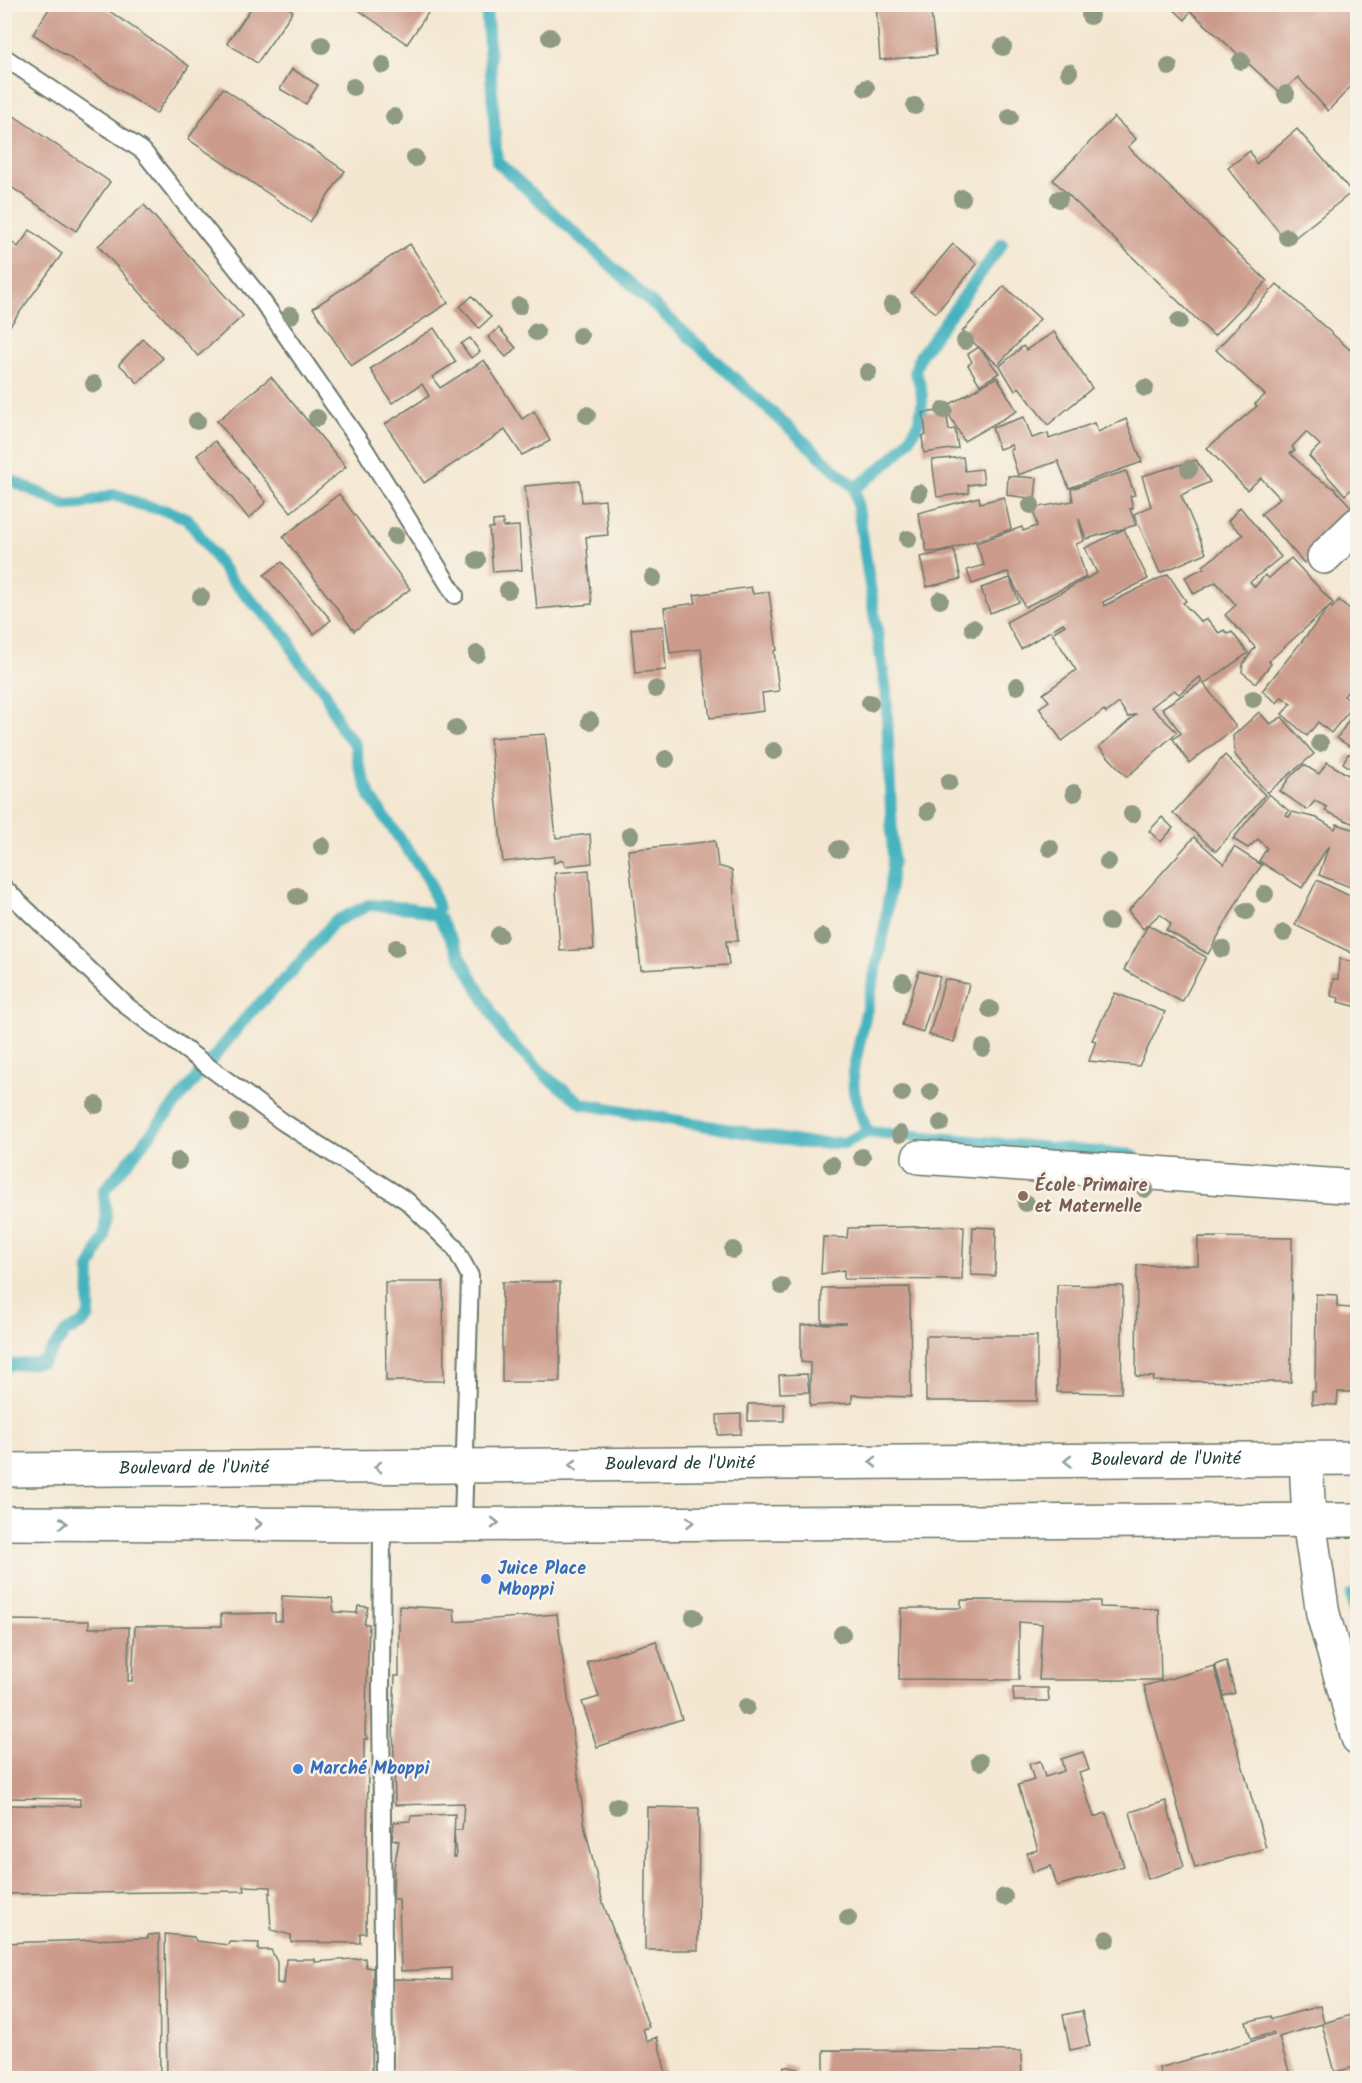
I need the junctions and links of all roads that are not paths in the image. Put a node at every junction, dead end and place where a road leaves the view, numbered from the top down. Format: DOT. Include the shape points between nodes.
graph roads {
  1 [pos="4,57"];
  2 [pos="1358,524"];
  3 [pos="1324,557"];
  4 [pos="455,595"];
  5 [pos="4,888"];
  6 [pos="919,1157"];
  7 [pos="1358,1187"];
  8 [pos="1358,1458"];
  9 [pos="1306,1459"];
  10 [pos="464,1466"];
  11 [pos="4,1470"];
  12 [pos="1358,1520"];
  13 [pos="1309,1521"];
  14 [pos="4,1523"];
  15 [pos="463,1523"];
  16 [pos="382,1525"];
  17 [pos="1358,1738"];
  18 [pos="384,2079"];
  1 -- 4 [label="lane" via="143,151 258,295 364,448"];
  2 -- 3 [label="main road"];
  5 -- 10 [label="lane" via="129,1007 283,1122 406,1201 455,1248 470,1276"];
  6 -- 7 [label="main road"];
  8 -- 9 [label="main road, Boulevard de l'Unité"];
  9 -- 10 [label="main road, Boulevard de l'Unité, one-way"];
  9 -- 13 [label="main road"];
  10 -- 11 [label="main road, Boulevard de l'Unité, one-way"];
  10 -- 15 [label="lane"];
  12 -- 13 [label="main road"];
  15 -- 13 [label="main road, one-way"];
  13 -- 17 [label="main road" via="1323,1614"];
  14 -- 16 [label="main road, one-way"];
  15 -- 16 [label="main road"];
  16 -- 18 [label="lane"];
}
